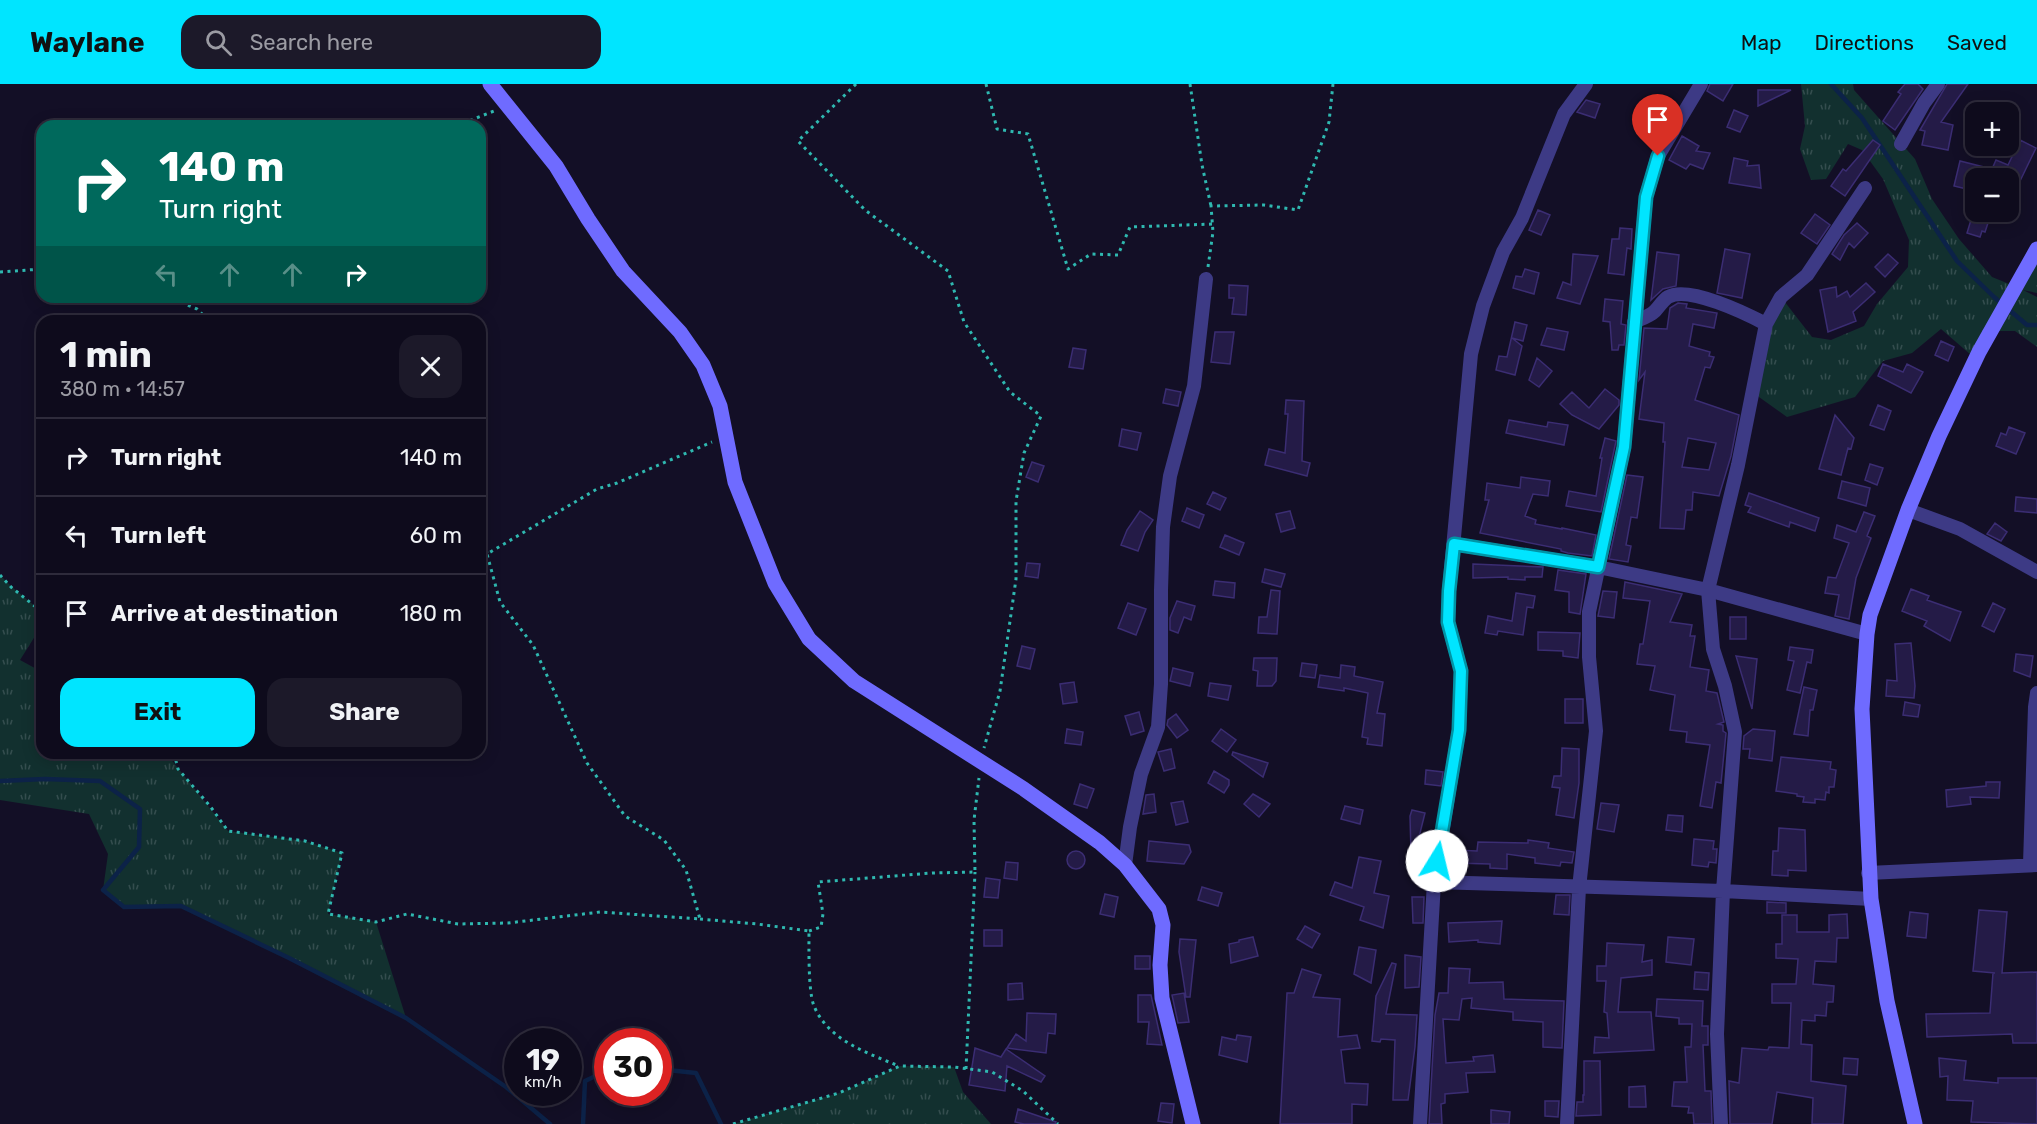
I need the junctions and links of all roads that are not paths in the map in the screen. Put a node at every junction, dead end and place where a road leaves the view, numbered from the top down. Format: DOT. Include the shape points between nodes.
graph roads {
  1 [pos="490,84"];
  2 [pos="1586,84"];
  3 [pos="1701,84"];
  4 [pos="1938,84"];
  5 [pos="1901,144"];
  6 [pos="1865,188"];
  7 [pos="2037,250"];
  8 [pos="1206,279"];
  9 [pos="1634,322"];
  10 [pos="1766,324"];
  11 [pos="1908,510"];
  12 [pos="1454,544"];
  13 [pos="1598,567"];
  14 [pos="2037,572"];
  15 [pos="1708,590"];
  16 [pos="1867,634"];
  17 [pos="2037,693"];
  18 [pos="2033,864"];
  19 [pos="1125,865"];
  20 [pos="1868,873"];
  21 [pos="1434,882"];
  22 [pos="1579,888"];
  23 [pos="1723,891"];
  24 [pos="1870,899"];
  25 [pos="1193,1124"];
  26 [pos="1420,1124"];
  27 [pos="1567,1124"];
  28 [pos="1721,1124"];
  29 [pos="1915,1124"];
  1 -- 19 [label="street" via="556,166 623,271 680,332 703,365 720,406 735,482 775,583 809,639 854,681 1100,842"];
  2 -- 12 [label="street" via="1564,114 1483,306 1471,354"];
  3 -- 9 [label="street" via="1658,156 1646,197"];
  4 -- 5 [label="street"];
  6 -- 10 [label="street" via="1807,274 1780,297"];
  7 -- 11 [label="street" via="1979,352"];
  8 -- 19 [label="street" via="1194,386 1170,476 1163,527 1158,727 1142,774"];
  9 -- 10 [label="street" via="1653,314 1668,297 1691,295 1733,307"];
  9 -- 13 [label="street" via="1624,447"];
  10 -- 15 [label="street"];
  11 -- 14 [label="street" via="1960,529"];
  11 -- 16 [label="street" via="1870,615"];
  12 -- 13 [label="street"];
  12 -- 21 [label="street" via="1448,622 1461,671 1459,730"];
  13 -- 15 [label="street"];
  13 -- 22 [label="street" via="1589,612 1596,731"];
  15 -- 16 [label="street"];
  15 -- 23 [label="street" via="1713,649 1735,732"];
  16 -- 20 [label="street" via="1862,709"];
  17 -- 18 [label="street"];
  18 -- 20 [label="street"];
  19 -- 25 [label="street" via="1159,909 1163,925 1162,998"];
  20 -- 24 [label="street"];
  21 -- 22 [label="street"];
  21 -- 26 [label="street"];
  22 -- 23 [label="street"];
  22 -- 27 [label="street"];
  23 -- 24 [label="street"];
  23 -- 28 [label="street" via="1717,1034"];
  24 -- 29 [label="street" via="1887,1001"];
}
